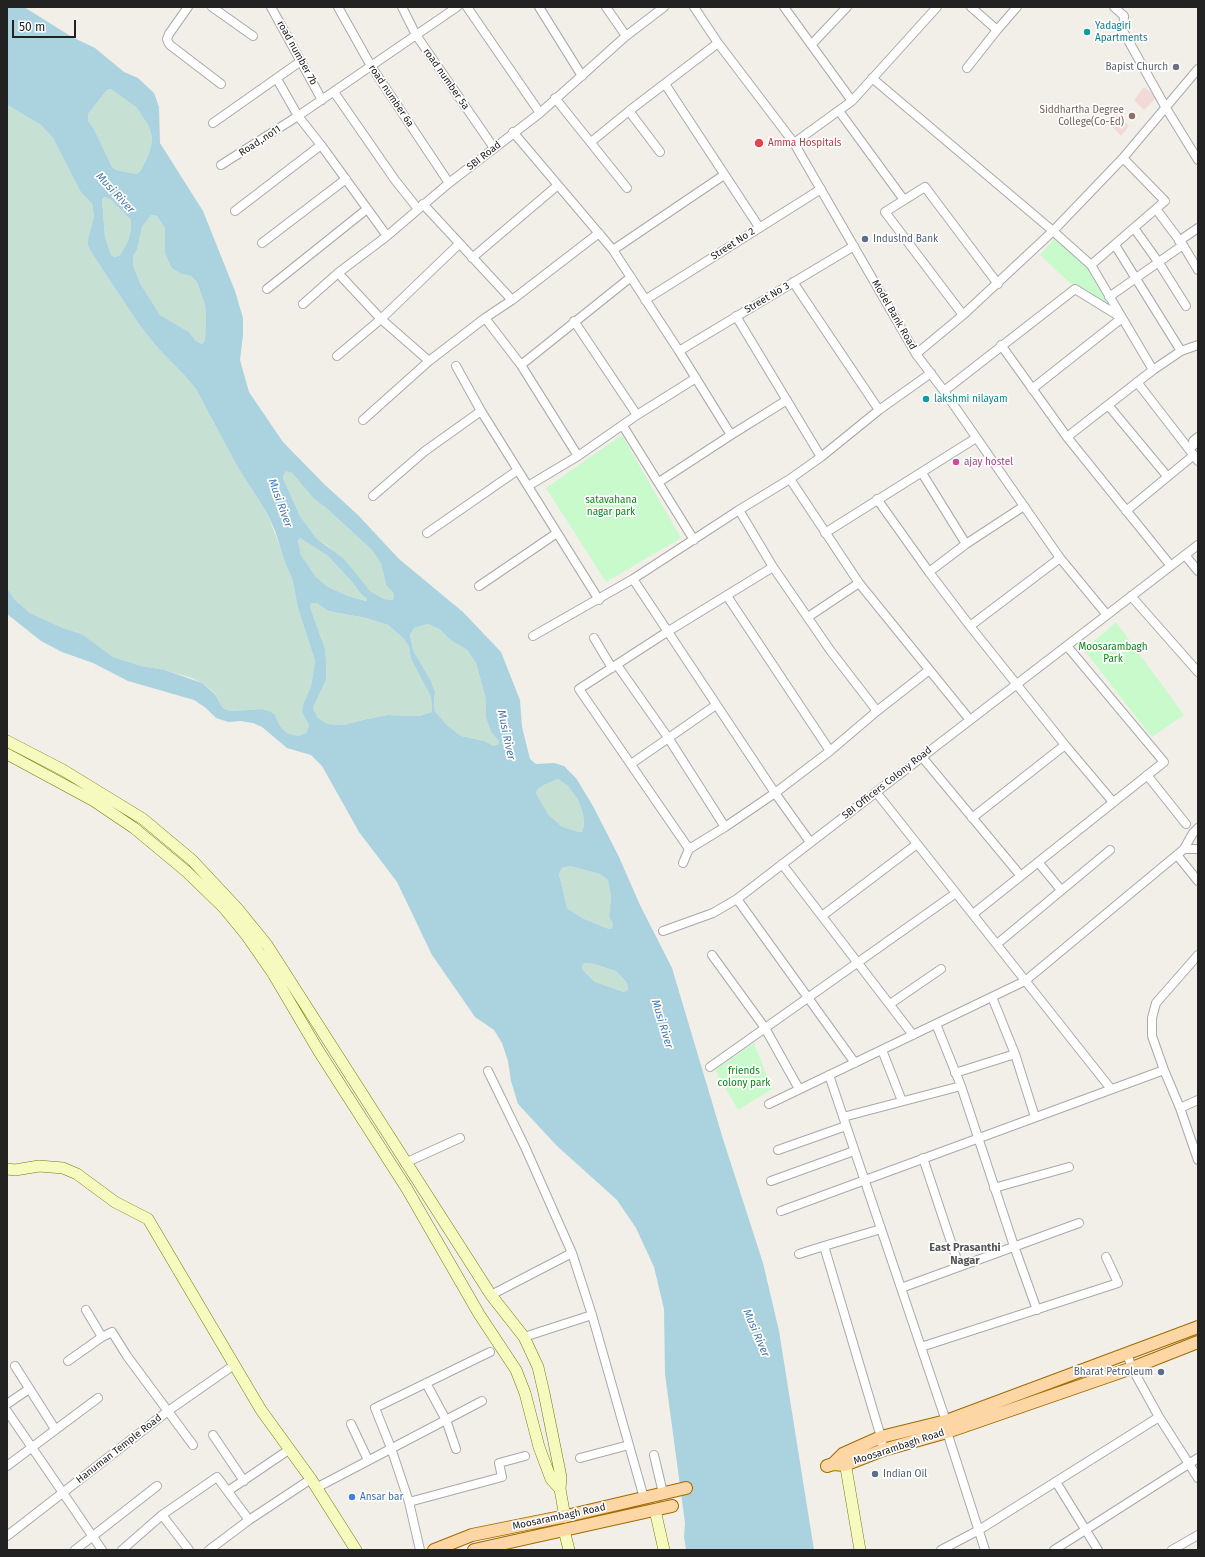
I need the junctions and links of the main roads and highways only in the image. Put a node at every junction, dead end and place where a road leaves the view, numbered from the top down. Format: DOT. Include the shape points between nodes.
graph roads {
  1 [pos="1198,1327"];
  2 [pos="1198,1342"];
  3 [pos="946,1427"];
  4 [pos="686,1488"];
  5 [pos="672,1506"];
  6 [pos="434,1550"];
  7 [pos="474,1550"];
  1 -- 3 [label="main road, Moosarambagh Road"];
  2 -- 3 [label="main road, Moosarambagh Road" via="1132,1368"];
  3 -- 3 [label="main road, Moosarambagh Road" via="881,1438 837,1462 883,1450"];
  4 -- 6 [label="main road, Moosarambagh Road" via="565,1517 472,1535"];
  5 -- 7 [label="main road, Moosarambagh Road"];
}
